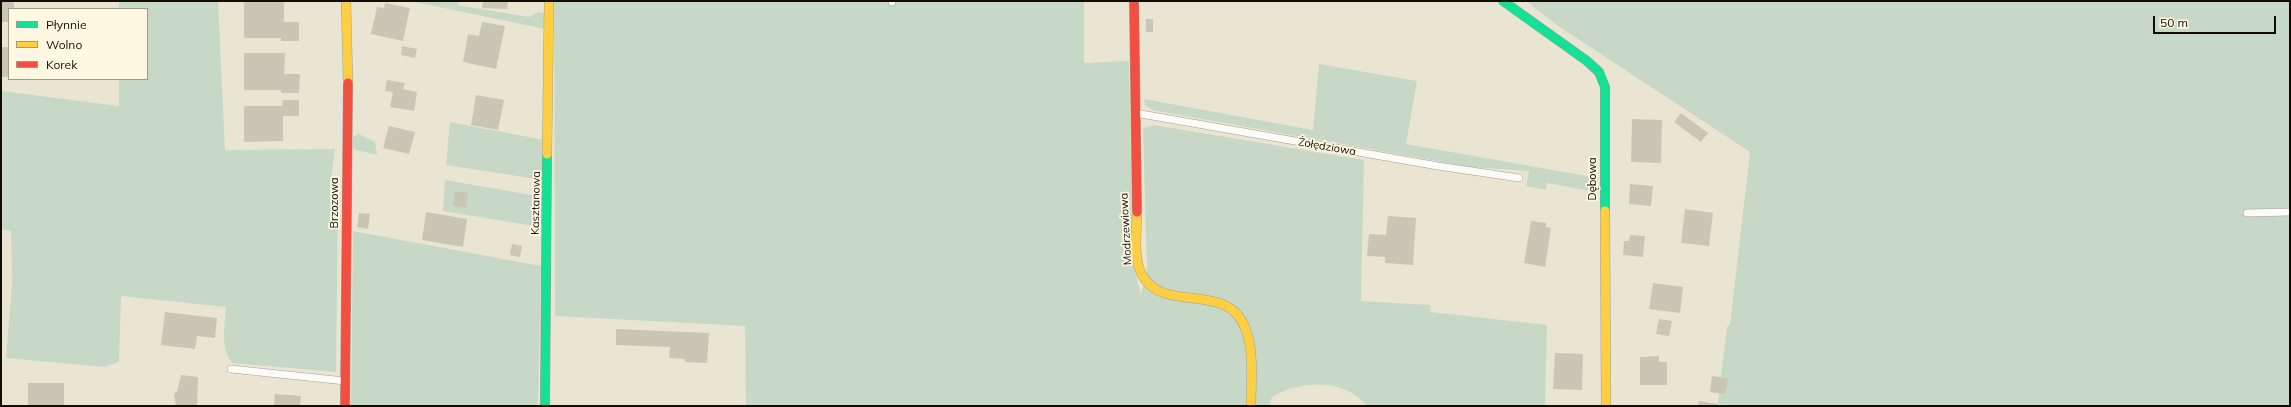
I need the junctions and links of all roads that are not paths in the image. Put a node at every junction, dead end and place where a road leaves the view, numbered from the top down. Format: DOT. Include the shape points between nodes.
graph roads {
  1 [pos="346,1"];
  2 [pos="550,1"];
  3 [pos="1134,1"];
  4 [pos="1503,1"];
  5 [pos="1135,113"];
  6 [pos="1519,178"];
  7 [pos="2290,212"];
  8 [pos="2247,213"];
  9 [pos="232,369"];
  10 [pos="345,381"];
  11 [pos="345,406"];
  12 [pos="546,406"];
  13 [pos="1251,406"];
  14 [pos="1606,406"];
  1 -- 10 [label="street, Brzozowa"];
  2 -- 12 [label="street, Kasztanowa"];
  3 -- 5 [label="street, Modrzewiowa"];
  4 -- 14 [label="street, Dębowa" via="1587,61 1599,72 1605,87"];
  5 -- 6 [label="lane, Żołędziowa"];
  5 -- 13 [label="street, Modrzewiowa" via="1136,200 1141,273 1148,285 1158,291 1206,298 1224,303 1235,310 1247,330 1251,352"];
  7 -- 8 [label="lane"];
  9 -- 10 [label="lane"];
  10 -- 11 [label="street, Brzozowa"];
}
